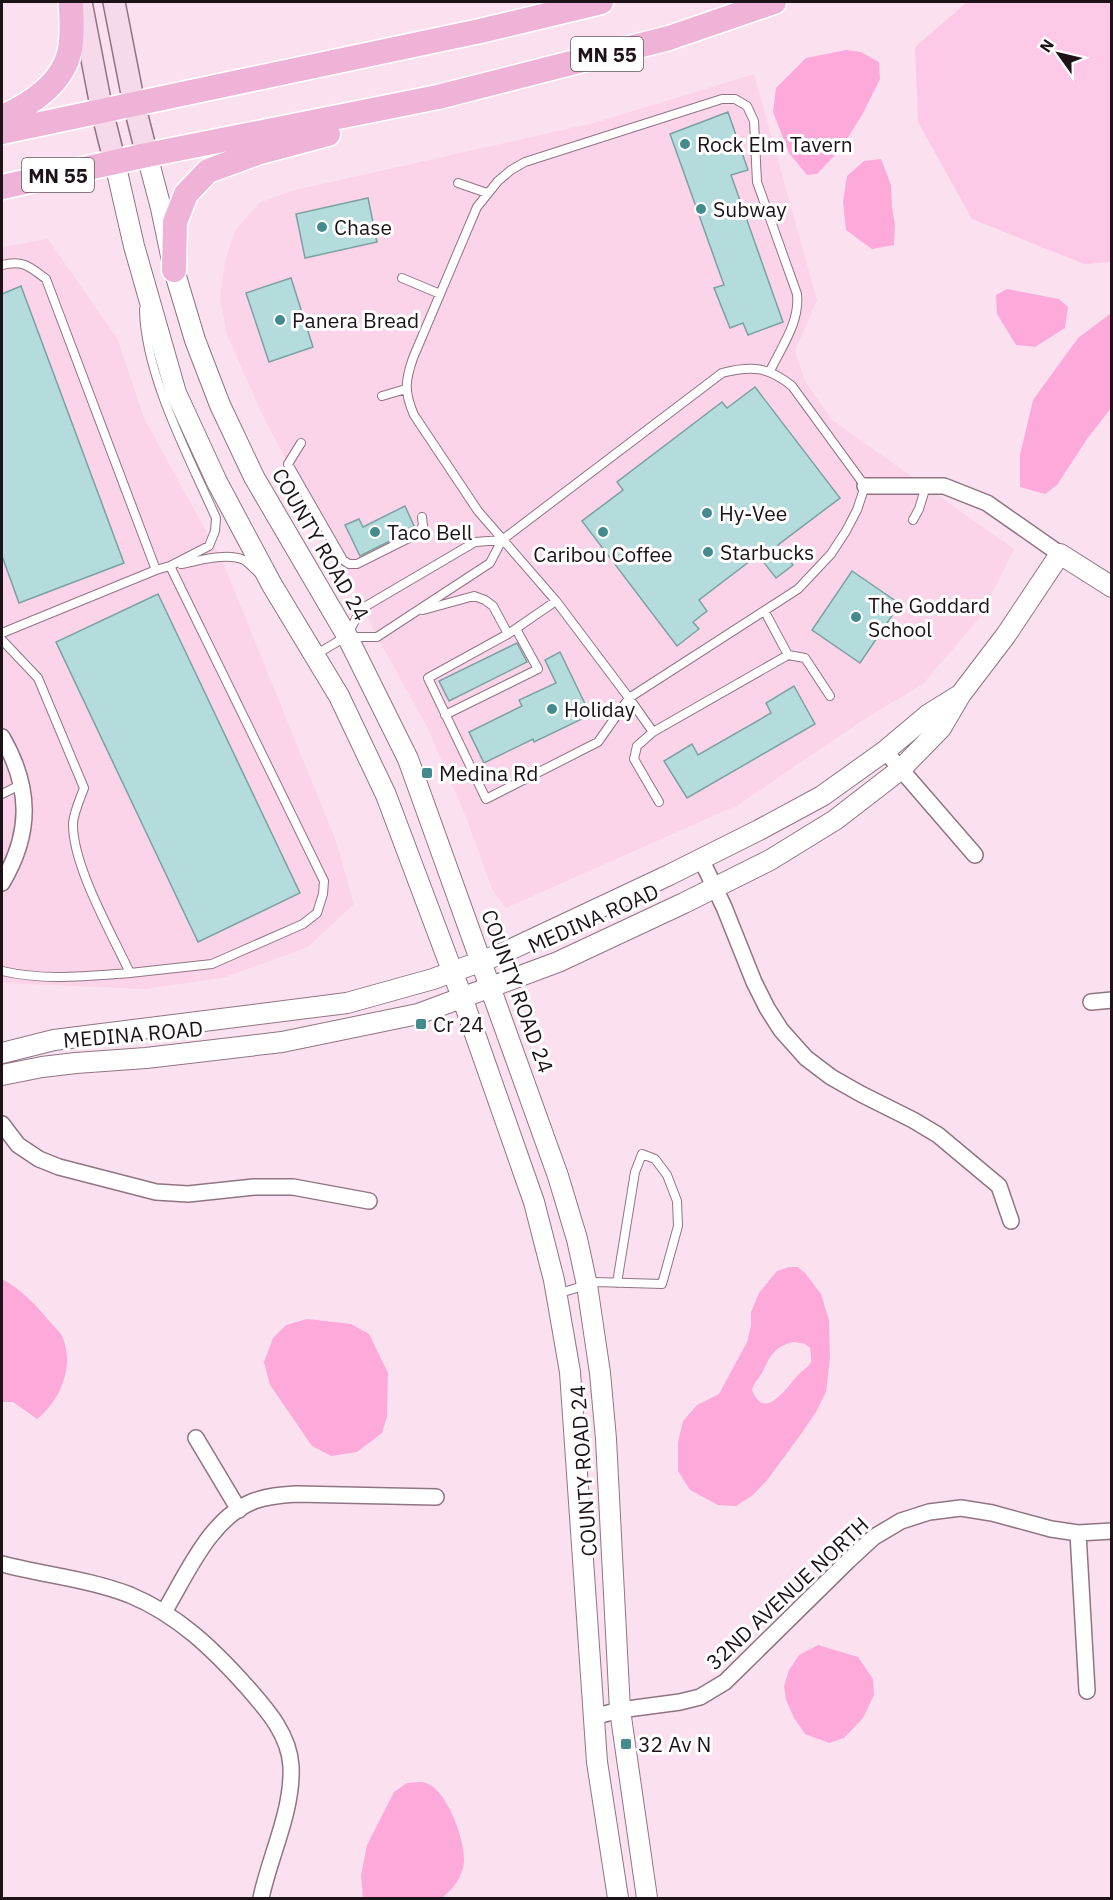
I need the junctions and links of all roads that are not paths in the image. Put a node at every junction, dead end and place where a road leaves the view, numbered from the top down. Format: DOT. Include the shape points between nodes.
graph roads {
  1 [pos="71,2"];
  2 [pos="81,2"];
  3 [pos="114,2"];
  4 [pos="601,2"];
  5 [pos="774,2"];
  6 [pos="438,97"];
  7 [pos="134,104"];
  8 [pos="102,111"];
  9 [pos="2,117"];
  10 [pos="2,132"];
  11 [pos="147,155"];
  12 [pos="115,163"];
  13 [pos="458,183"];
  14 [pos="2,187"];
  15 [pos="487,193"];
  16 [pos="2,265"];
  17 [pos="174,270"];
  18 [pos="402,278"];
  19 [pos="144,280"];
  20 [pos="440,294"];
  21 [pos="770,371"];
  22 [pos="406,389"];
  23 [pos="382,396"];
  24 [pos="301,442"];
  25 [pos="865,486"];
  26 [pos="926,486"];
  27 [pos="422,517"];
  28 [pos="913,520"];
  29 [pos="502,540"];
  30 [pos="1060,554"];
  31 [pos="170,567"];
  32 [pos="156,570"];
  33 [pos="272,585"];
  34 [pos="1112,587"];
  35 [pos="556,601"];
  36 [pos="416,612"];
  37 [pos="765,612"];
  38 [pos="512,632"];
  39 [pos="2,633"];
  40 [pos="347,636"];
  41 [pos="2,640"];
  42 [pos="788,655"];
  43 [pos="314,656"];
  44 [pos="961,694"];
  45 [pos="830,696"];
  46 [pos="629,698"];
  47 [pos="445,715"];
  48 [pos="653,732"];
  49 [pos="2,737"];
  50 [pos="885,751"];
  51 [pos="901,769"];
  52 [pos="22,784"];
  53 [pos="2,794"];
  54 [pos="659,802"];
  55 [pos="975,855"];
  56 [pos="701,859"];
  57 [pos="2,883"];
  58 [pos="715,888"];
  59 [pos="481,960"];
  60 [pos="2,971"];
  61 [pos="452,972"];
  62 [pos="130,973"];
  63 [pos="491,987"];
  64 [pos="462,997"];
  65 [pos="1112,1000"];
  66 [pos="1091,1002"];
  67 [pos="2,1053"];
  68 [pos="2,1075"];
  69 [pos="2,1124"];
  70 [pos="369,1201"];
  71 [pos="1011,1221"];
  72 [pos="617,1282"];
  73 [pos="587,1285"];
  74 [pos="557,1294"];
  75 [pos="196,1438"];
  76 [pos="436,1497"];
  77 [pos="239,1510"];
  78 [pos="1112,1531"];
  79 [pos="1078,1533"];
  80 [pos="2,1564"];
  81 [pos="164,1612"];
  82 [pos="1087,1691"];
  83 [pos="620,1710"];
  84 [pos="593,1717"];
  85 [pos="261,1899"];
  86 [pos="618,1899"];
  87 [pos="647,1899"];
  1 -- 9 [label="main road" via="67,62 36,98"];
  2 -- 8 [label="main road"];
  3 -- 7 [label="main road"];
  4 -- 7 [label="main road, MN 55"];
  5 -- 6 [label="main road, MN 55" via="669,38"];
  6 -- 11 [label="main road, MN 55"];
  6 -- 17 [label="main road" via="364,125 257,153 208,171 186,194 175,222"];
  7 -- 8 [label="main road, MN 55"];
  7 -- 11 [label="main road"];
  8 -- 10 [label="main road, MN 55"];
  8 -- 12 [label="main road"];
  11 -- 12 [label="main road, MN 55"];
  11 -- 17 [label="street, COUNTY ROAD 24"];
  12 -- 14 [label="main road, MN 55"];
  12 -- 19 [label="street, COUNTY ROAD 24"];
  13 -- 15 [label="lane"];
  15 -- 20 [label="lane" via="477,207"];
  15 -- 21 [label="lane" via="525,162 722,99 735,99 747,106 754,121 757,182 797,294 796,317"];
  16 -- 32 [label="lane" via="28,265 46,279"];
  17 -- 40 [label="street, COUNTY ROAD 24" via="220,405 254,477"];
  18 -- 20 [label="lane"];
  19 -- 31 [label="lane" via="144,326 155,371 216,518 209,546"];
  19 -- 33 [label="street, COUNTY ROAD 24" via="176,393 217,482"];
  20 -- 22 [label="lane" via="411,364"];
  21 -- 25 [label="lane" via="792,386"];
  21 -- 29 [label="lane" via="748,368 722,373"];
  22 -- 23 [label="lane"];
  22 -- 29 [label="lane" via="414,415"];
  24 -- 27 [label="lane" via="288,464 343,560 349,564 357,564 417,534 423,526"];
  25 -- 26 [label="street"];
  25 -- 37 [label="lane" via="857,510 831,554 798,589"];
  26 -- 28 [label="lane"];
  26 -- 30 [label="street" via="944,486 987,503"];
  29 -- 35 [label="lane"];
  29 -- 36 [label="lane" via="490,563"];
  29 -- 40 [label="lane" via="475,542 361,609"];
  30 -- 34 [label="street"];
  30 -- 44 [label="street, MEDINA ROAD"];
  31 -- 32 [label="lane"];
  31 -- 33 [label="lane" via="216,557 244,560"];
  31 -- 62 [label="lane" via="324,881 323,894 317,913 303,924 212,964"];
  32 -- 39 [label="lane"];
  33 -- 43 [label="street, COUNTY ROAD 24"];
  35 -- 38 [label="lane"];
  35 -- 46 [label="lane"];
  36 -- 38 [label="lane" via="474,596 493,606"];
  36 -- 40 [label="lane" via="377,637"];
  37 -- 42 [label="lane"];
  37 -- 46 [label="lane"];
  38 -- 47 [label="lane" via="428,678"];
  38 -- 47 [label="lane" via="538,669"];
  40 -- 43 [label="lane"];
  40 -- 59 [label="street, COUNTY ROAD 24" via="408,759"];
  41 -- 62 [label="lane" via="38,678 84,788 73,820 74,844"];
  42 -- 45 [label="lane" via="805,658"];
  42 -- 48 [label="lane"];
  43 -- 61 [label="street, COUNTY ROAD 24" via="339,696 386,795"];
  44 -- 50 [label="street, MEDINA ROAD" via="929,714"];
  44 -- 51 [label="street, MEDINA ROAD" via="941,728"];
  46 -- 47 [label="lane" via="598,742 486,799"];
  46 -- 48 [label="lane"];
  48 -- 54 [label="lane" via="636,746 634,759"];
  49 -- 52 [label="street"];
  50 -- 51 [label="street"];
  50 -- 56 [label="street, MEDINA ROAD" via="822,796"];
  51 -- 55 [label="street"];
  51 -- 58 [label="street, MEDINA ROAD" via="835,820"];
  52 -- 53 [label="lane"];
  52 -- 57 [label="street" via="25,812 21,840"];
  56 -- 58 [label="street"];
  56 -- 59 [label="street, MEDINA ROAD"];
  58 -- 63 [label="street, MEDINA ROAD" via="558,962"];
  58 -- 71 [label="street" via="754,982 781,1030 806,1058 831,1077 938,1135 999,1186"];
  59 -- 61 [label="street, MEDINA ROAD"];
  59 -- 63 [label="street, COUNTY ROAD 24"];
  60 -- 62 [label="lane" via="65,978"];
  61 -- 64 [label="street, COUNTY ROAD 24"];
  61 -- 67 [label="street, MEDINA ROAD" via="347,1003 54,1040"];
  63 -- 64 [label="street, MEDINA ROAD"];
  63 -- 73 [label="street, COUNTY ROAD 24" via="558,1176"];
  64 -- 68 [label="street, MEDINA ROAD" via="418,1014 282,1042 42,1067"];
  64 -- 74 [label="street, COUNTY ROAD 24" via="534,1202"];
  65 -- 66 [label="street"];
  69 -- 70 [label="street" via="18,1145 39,1160 156,1192 188,1194 293,1187"];
  72 -- 72 [label="lane" via="662,1284 678,1226 677,1202 667,1174 655,1159 642,1154 633,1183"];
  72 -- 73 [label="lane"];
  73 -- 74 [label="lane"];
  73 -- 83 [label="street, COUNTY ROAD 24" via="606,1439"];
  74 -- 84 [label="street, COUNTY ROAD 24" via="570,1372"];
  75 -- 77 [label="street"];
  76 -- 77 [label="street" via="274,1495"];
  77 -- 81 [label="street" via="216,1528"];
  78 -- 79 [label="street, 32ND AVENUE NORTH"];
  79 -- 82 [label="street"];
  79 -- 83 [label="street, 32ND AVENUE NORTH" via="961,1508 928,1512 901,1521 856,1553 725,1682 680,1702"];
  80 -- 81 [label="street" via="103,1587"];
  81 -- 85 [label="street" via="219,1656 276,1722 285,1741 291,1786"];
  83 -- 84 [label="street, 32ND AVENUE NORTH"];
  83 -- 87 [label="street, COUNTY ROAD 24"];
  84 -- 86 [label="street, COUNTY ROAD 24"];
}
